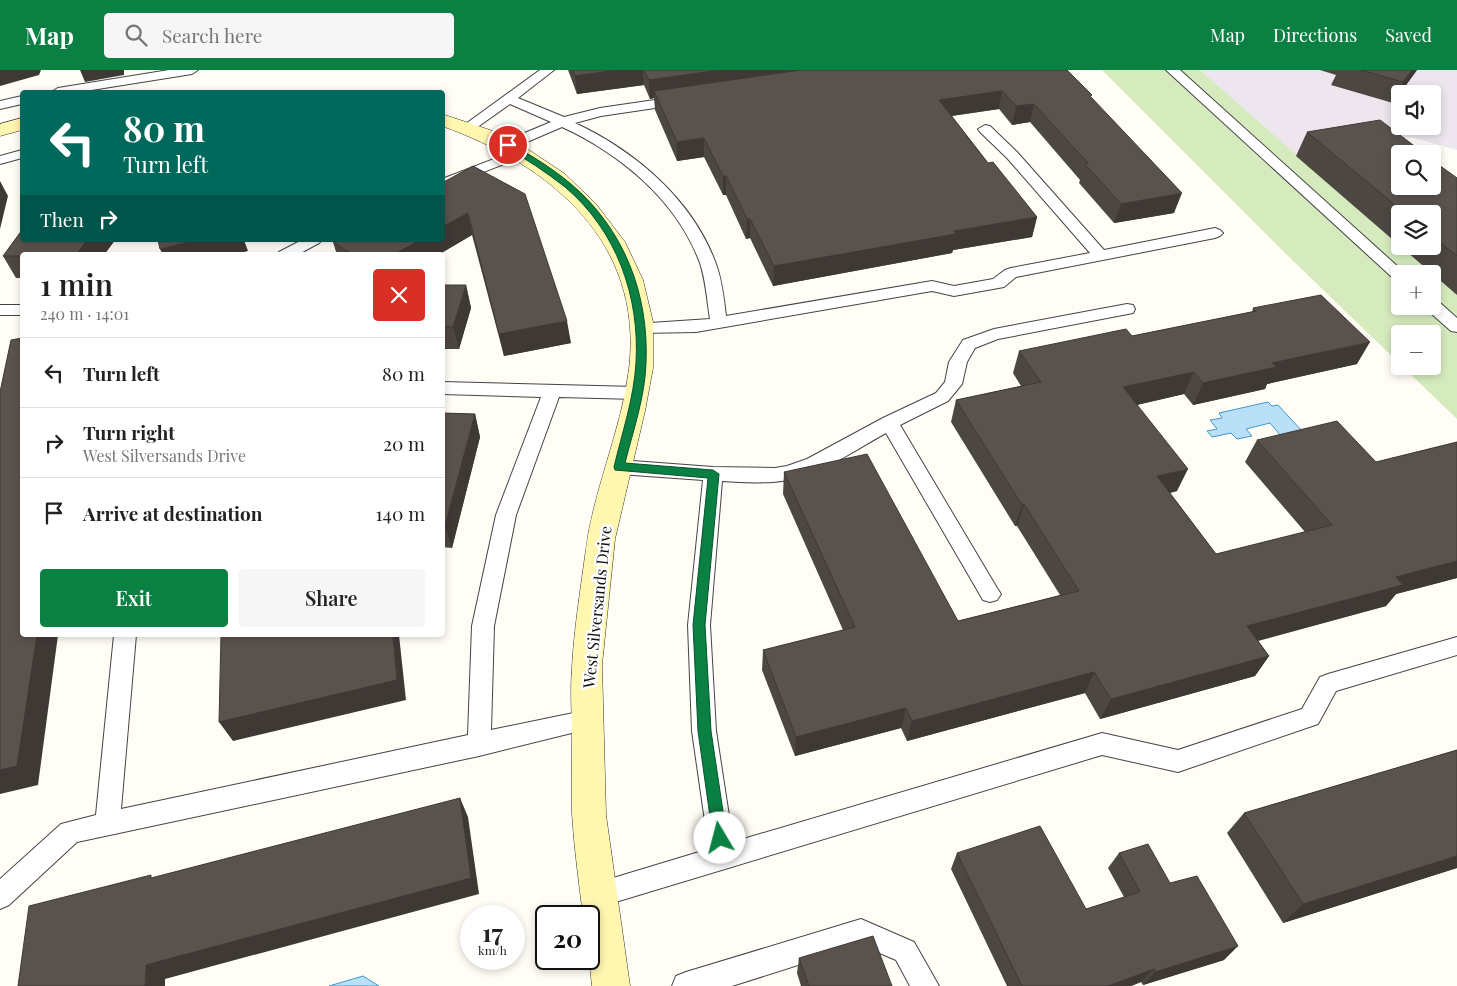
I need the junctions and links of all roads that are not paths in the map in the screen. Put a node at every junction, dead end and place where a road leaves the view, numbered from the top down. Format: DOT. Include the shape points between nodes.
graph roads {
  1 [pos="192,70"];
  2 [pos="533,70"];
  3 [pos="548,70"];
  4 [pos="1172,70"];
  5 [pos="150,77"];
  6 [pos="70,90"];
  7 [pos="147,90"];
  8 [pos="508,98"];
  9 [pos="695,98"];
  10 [pos="20,100"];
  11 [pos="0,105"];
  12 [pos="562,122"];
  13 [pos="455,123"];
  14 [pos="20,125"];
  15 [pos="985,129"];
  16 [pos="0,130"];
  17 [pos="514,149"];
  18 [pos="20,155"];
  19 [pos="0,160"];
  20 [pos="445,183"];
  21 [pos="1215,233"];
  22 [pos="310,242"];
  23 [pos="291,252"];
  24 [pos="1100,256"];
  25 [pos="1391,268"];
  26 [pos="1127,309"];
  27 [pos="0,310"];
  28 [pos="20,310"];
  29 [pos="1441,313"];
  30 [pos="719,323"];
  31 [pos="1457,327"];
  32 [pos="641,328"];
  33 [pos="445,388"];
  34 [pos="552,391"];
  35 [pos="637,393"];
  36 [pos="889,423"];
  37 [pos="619,467"];
  38 [pos="713,474"];
  39 [pos="990,594"];
  40 [pos="125,637"];
  41 [pos="1457,646"];
  42 [pos="588,720"];
  43 [pos="479,745"];
  44 [pos="108,824"];
  45 [pos="722,856"];
  46 [pos="599,894"];
  47 [pos="0,896"];
  48 [pos="712,982"];
  49 [pos="612,986"];
  50 [pos="686,986"];
  51 [pos="925,986"];
  1 -- 5 [label="lane"];
  2 -- 3 [label="lane"];
  3 -- 8 [label="lane"];
  4 -- 25 [label="lane"];
  5 -- 6 [label="lane"];
  5 -- 7 [label="lane"];
  8 -- 12 [label="lane"];
  8 -- 13 [label="lane"];
  9 -- 12 [label="lane" via="600,112"];
  10 -- 11 [label="lane"];
  12 -- 17 [label="lane"];
  12 -- 30 [label="lane" via="598,140 633,165 668,197 689,225 708,264"];
  13 -- 17 [label="street, West Silversands Drive"];
  14 -- 16 [label="street"];
  15 -- 24 [label="lane" via="1012,155"];
  17 -- 20 [label="lane"];
  17 -- 32 [label="street, West Silversands Drive" via="569,186 610,235 636,294"];
  18 -- 19 [label="lane"];
  21 -- 24 [label="lane"];
  22 -- 23 [label="lane"];
  24 -- 30 [label="lane" via="1011,273 998,283 954,291 932,286"];
  26 -- 36 [label="lane" via="994,334 970,344 958,362 953,384 942,398"];
  27 -- 28 [label="lane"];
  29 -- 31 [label="lane"];
  30 -- 32 [label="lane" via="696,327"];
  32 -- 35 [label="street, West Silversands Drive"];
  33 -- 34 [label="lane"];
  34 -- 35 [label="lane"];
  34 -- 43 [label="lane" via="506,515 483,626"];
  35 -- 37 [label="street, West Silversands Drive"];
  36 -- 38 [label="lane" via="814,464 789,473"];
  36 -- 39 [label="lane"];
  37 -- 38 [label="lane"];
  37 -- 42 [label="street, West Silversands Drive" via="601,539 587,667"];
  38 -- 45 [label="lane" via="699,625 704,731"];
  40 -- 44 [label="lane"];
  41 -- 45 [label="lane" via="1328,684 1310,717 1178,761 1102,744"];
  42 -- 43 [label="lane"];
  42 -- 46 [label="street, West Silversands Drive" via="590,824"];
  43 -- 44 [label="lane"];
  44 -- 47 [label="lane" via="70,832"];
  45 -- 46 [label="lane"];
  46 -- 49 [label="street, West Silversands Drive"];
  48 -- 50 [label="lane"];
  48 -- 51 [label="lane" via="860,932 905,951"];
}
